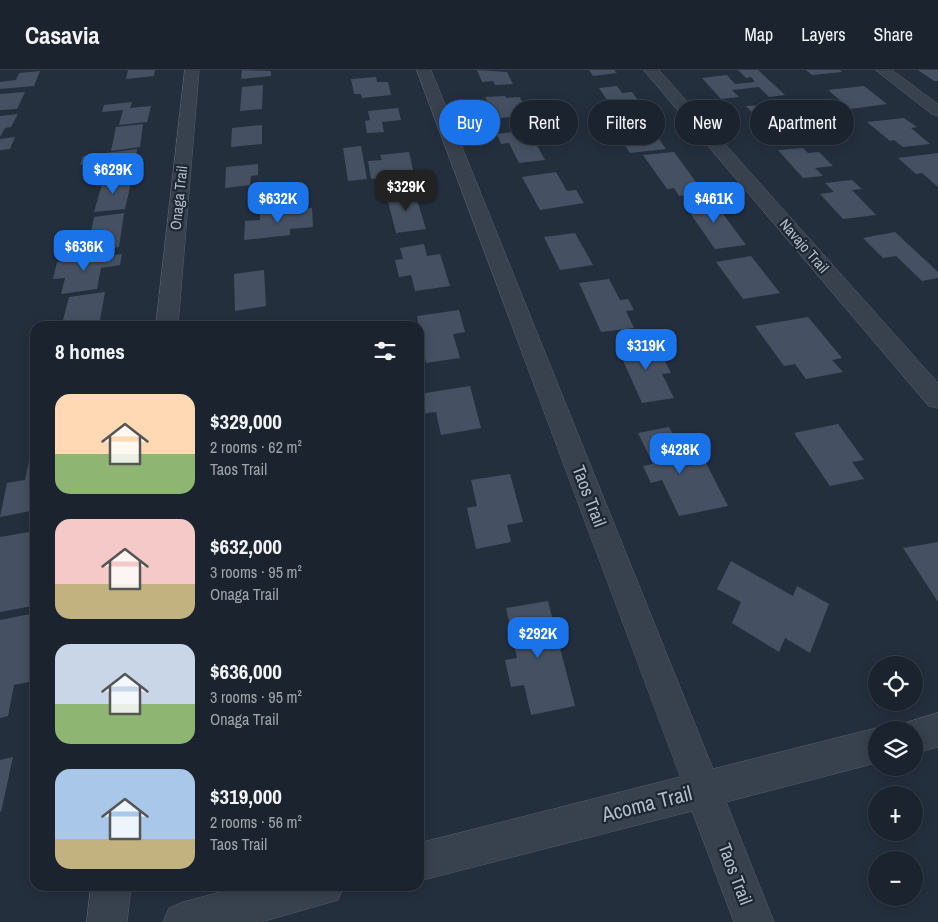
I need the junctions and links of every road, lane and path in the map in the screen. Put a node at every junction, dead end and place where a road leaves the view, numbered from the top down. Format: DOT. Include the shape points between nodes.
graph roads {
  1 [pos="192,70"];
  2 [pos="424,70"];
  3 [pos="651,70"];
  4 [pos="883,70"];
  5 [pos="938,111"];
  6 [pos="167,321"];
  7 [pos="938,399"];
  8 [pos="938,730"];
  9 [pos="923,734"];
  10 [pos="868,748"];
  11 [pos="703,790"];
  12 [pos="424,861"];
  13 [pos="110,891"];
  14 [pos="304,891"];
  15 [pos="107,922"];
  16 [pos="183,922"];
  17 [pos="754,922"];
  1 -- 6 [label="street, Onaga Trail"];
  2 -- 11 [label="street, Taos Trail"];
  3 -- 7 [label="street, Navajo Trail"];
  4 -- 5 [label="street"];
  8 -- 9 [label="street"];
  10 -- 11 [label="street, Acoma Trail"];
  11 -- 12 [label="street, Acoma Trail"];
  11 -- 17 [label="street, Taos Trail"];
  13 -- 15 [label="street"];
  14 -- 16 [label="street"];
}
